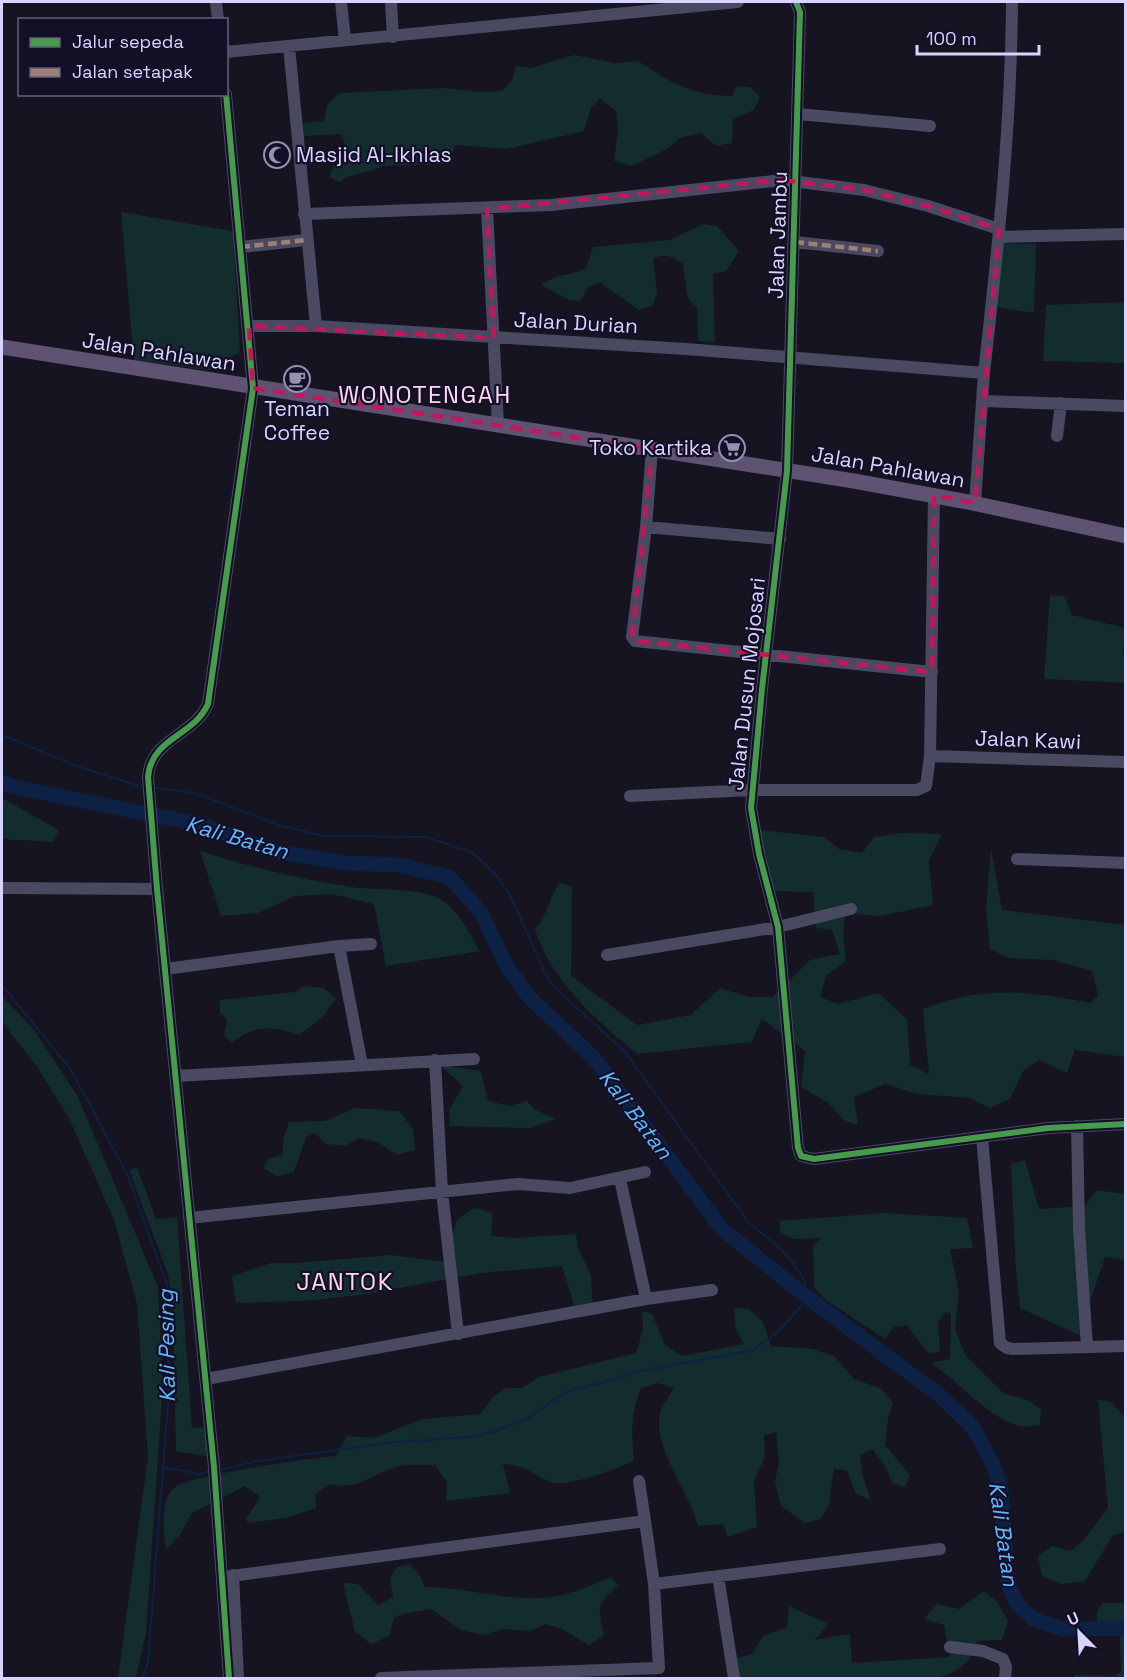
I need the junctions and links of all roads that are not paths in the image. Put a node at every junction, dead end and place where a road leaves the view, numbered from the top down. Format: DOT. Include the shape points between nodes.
graph roads {
  1 [pos="216,2"];
  2 [pos="341,2"];
  3 [pos="391,2"];
  4 [pos="738,2"];
  5 [pos="796,2"];
  6 [pos="1011,2"];
  7 [pos="218,18"];
  8 [pos="393,37"];
  9 [pos="345,40"];
  10 [pos="289,46"];
  11 [pos="228,52"];
  12 [pos="225,96"];
  13 [pos="798,114"];
  14 [pos="930,126"];
  15 [pos="797,181"];
  16 [pos="487,209"];
  17 [pos="304,214"];
  18 [pos="999,233"];
  19 [pos="1125,234"];
  20 [pos="306,240"];
  21 [pos="795,243"];
  22 [pos="241,247"];
  23 [pos="878,251"];
  24 [pos="249,326"];
  25 [pos="316,326"];
  26 [pos="494,338"];
  27 [pos="2,347"];
  28 [pos="791,358"];
  29 [pos="984,373"];
  30 [pos="253,388"];
  31 [pos="984,401"];
  32 [pos="1061,403"];
  33 [pos="1125,406"];
  34 [pos="498,425"];
  35 [pos="1057,436"];
  36 [pos="652,449"];
  37 [pos="787,471"];
  38 [pos="934,495"];
  39 [pos="975,503"];
  40 [pos="646,527"];
  41 [pos="1125,536"];
  42 [pos="780,539"];
  43 [pos="766,654"];
  44 [pos="932,672"];
  45 [pos="930,756"];
  46 [pos="1125,762"];
  47 [pos="751,790"];
  48 [pos="630,796"];
  49 [pos="1017,859"];
  50 [pos="1125,862"];
  51 [pos="2,888"];
  52 [pos="157,889"];
  53 [pos="851,909"];
  54 [pos="778,927"];
  55 [pos="371,944"];
  56 [pos="339,946"];
  57 [pos="607,955"];
  58 [pos="165,969"];
  59 [pos="474,1059"];
  60 [pos="435,1060"];
  61 [pos="362,1065"];
  62 [pos="176,1076"];
  63 [pos="1125,1124"];
  64 [pos="1077,1126"];
  65 [pos="982,1137"];
  66 [pos="645,1172"];
  67 [pos="620,1179"];
  68 [pos="442,1192"];
  69 [pos="189,1218"];
  70 [pos="712,1290"];
  71 [pos="646,1299"];
  72 [pos="458,1334"];
  73 [pos="1125,1346"];
  74 [pos="1087,1347"];
  75 [pos="206,1379"];
  76 [pos="639,1481"];
  77 [pos="645,1521"];
  78 [pos="940,1549"];
  79 [pos="229,1576"];
  80 [pos="718,1576"];
  81 [pos="654,1584"];
  82 [pos="950,1647"];
  83 [pos="659,1673"];
  84 [pos="229,1678"];
  85 [pos="238,1678"];
  86 [pos="381,1678"];
  87 [pos="433,1678"];
  88 [pos="734,1678"];
  89 [pos="1005,1678"];
  1 -- 7 [label="street"];
  2 -- 9 [label="street"];
  3 -- 8 [label="street"];
  4 -- 8 [label="street"];
  5 -- 13 [label="street, Jalan Jambu" via="800,12"];
  6 -- 18 [label="street" via="1011,69"];
  8 -- 9 [label="street"];
  9 -- 10 [label="street"];
  10 -- 11 [label="street"];
  10 -- 17 [label="street"];
  12 -- 22 [label="street"];
  13 -- 14 [label="street"];
  13 -- 15 [label="street, Jalan Jambu"];
  15 -- 16 [label="street" via="749,182"];
  15 -- 18 [label="street" via="864,190 958,214"];
  15 -- 21 [label="street, Jalan Jambu"];
  16 -- 17 [label="street"];
  16 -- 26 [label="street"];
  17 -- 20 [label="street"];
  18 -- 19 [label="street"];
  18 -- 29 [label="street"];
  20 -- 22 [label="street"];
  20 -- 25 [label="street"];
  21 -- 23 [label="street"];
  21 -- 28 [label="street, Jalan Jambu"];
  22 -- 24 [label="street"];
  24 -- 25 [label="street, Jalan Durian"];
  24 -- 30 [label="street"];
  25 -- 26 [label="street, Jalan Durian"];
  26 -- 28 [label="street, Jalan Durian"];
  26 -- 34 [label="street"];
  27 -- 30 [label="main road, Jalan Pahlawan"];
  28 -- 29 [label="street, Jalan Durian"];
  28 -- 37 [label="street, Jalan Jambu"];
  29 -- 31 [label="street"];
  30 -- 34 [label="main road, Jalan Pahlawan"];
  30 -- 52 [label="street" via="211,692 205,712 152,757 148,777"];
  31 -- 32 [label="street"];
  31 -- 39 [label="street"];
  32 -- 33 [label="street"];
  32 -- 35 [label="street"];
  34 -- 36 [label="main road, Jalan Pahlawan"];
  36 -- 37 [label="main road, Jalan Pahlawan"];
  36 -- 40 [label="street"];
  37 -- 38 [label="main road, Jalan Pahlawan"];
  37 -- 42 [label="street, Jalan Dusun Mojosari"];
  38 -- 39 [label="main road, Jalan Pahlawan"];
  38 -- 44 [label="street"];
  39 -- 41 [label="main road, Jalan Pahlawan"];
  40 -- 42 [label="street"];
  40 -- 43 [label="street" via="633,639"];
  42 -- 43 [label="street, Jalan Dusun Mojosari"];
  43 -- 44 [label="street"];
  43 -- 47 [label="street, Jalan Dusun Mojosari"];
  44 -- 45 [label="street"];
  45 -- 46 [label="street, Jalan Kawi"];
  45 -- 47 [label="street" via="923,789"];
  47 -- 48 [label="street"];
  47 -- 54 [label="street, Jalan Dusun Mojosari" via="753,830"];
  49 -- 50 [label="street"];
  51 -- 52 [label="street"];
  52 -- 58 [label="street"];
  53 -- 54 [label="street"];
  54 -- 57 [label="street"];
  54 -- 65 [label="street, Jalan Dusun Mojosari" via="801,1156 814,1159"];
  55 -- 56 [label="street"];
  56 -- 58 [label="street"];
  56 -- 61 [label="street"];
  58 -- 62 [label="street"];
  59 -- 60 [label="street"];
  60 -- 61 [label="street"];
  60 -- 68 [label="street"];
  61 -- 62 [label="street"];
  62 -- 69 [label="street"];
  63 -- 64 [label="street"];
  64 -- 65 [label="street"];
  64 -- 74 [label="street"];
  65 -- 74 [label="street" via="1000,1343 1013,1349"];
  66 -- 67 [label="street"];
  67 -- 68 [label="street" via="570,1188 518,1184"];
  67 -- 71 [label="street"];
  68 -- 69 [label="street"];
  68 -- 72 [label="street"];
  69 -- 75 [label="street"];
  70 -- 71 [label="street"];
  71 -- 72 [label="street"];
  72 -- 75 [label="street"];
  73 -- 74 [label="street"];
  75 -- 79 [label="street"];
  76 -- 77 [label="street"];
  77 -- 79 [label="street"];
  77 -- 81 [label="street"];
  78 -- 80 [label="street"];
  79 -- 84 [label="street"];
  79 -- 85 [label="street"];
  80 -- 81 [label="street"];
  80 -- 88 [label="street"];
  81 -- 83 [label="street"];
  82 -- 89 [label="street" via="983,1651 1003,1659"];
  83 -- 87 [label="street"];
  86 -- 87 [label="street"];
}
